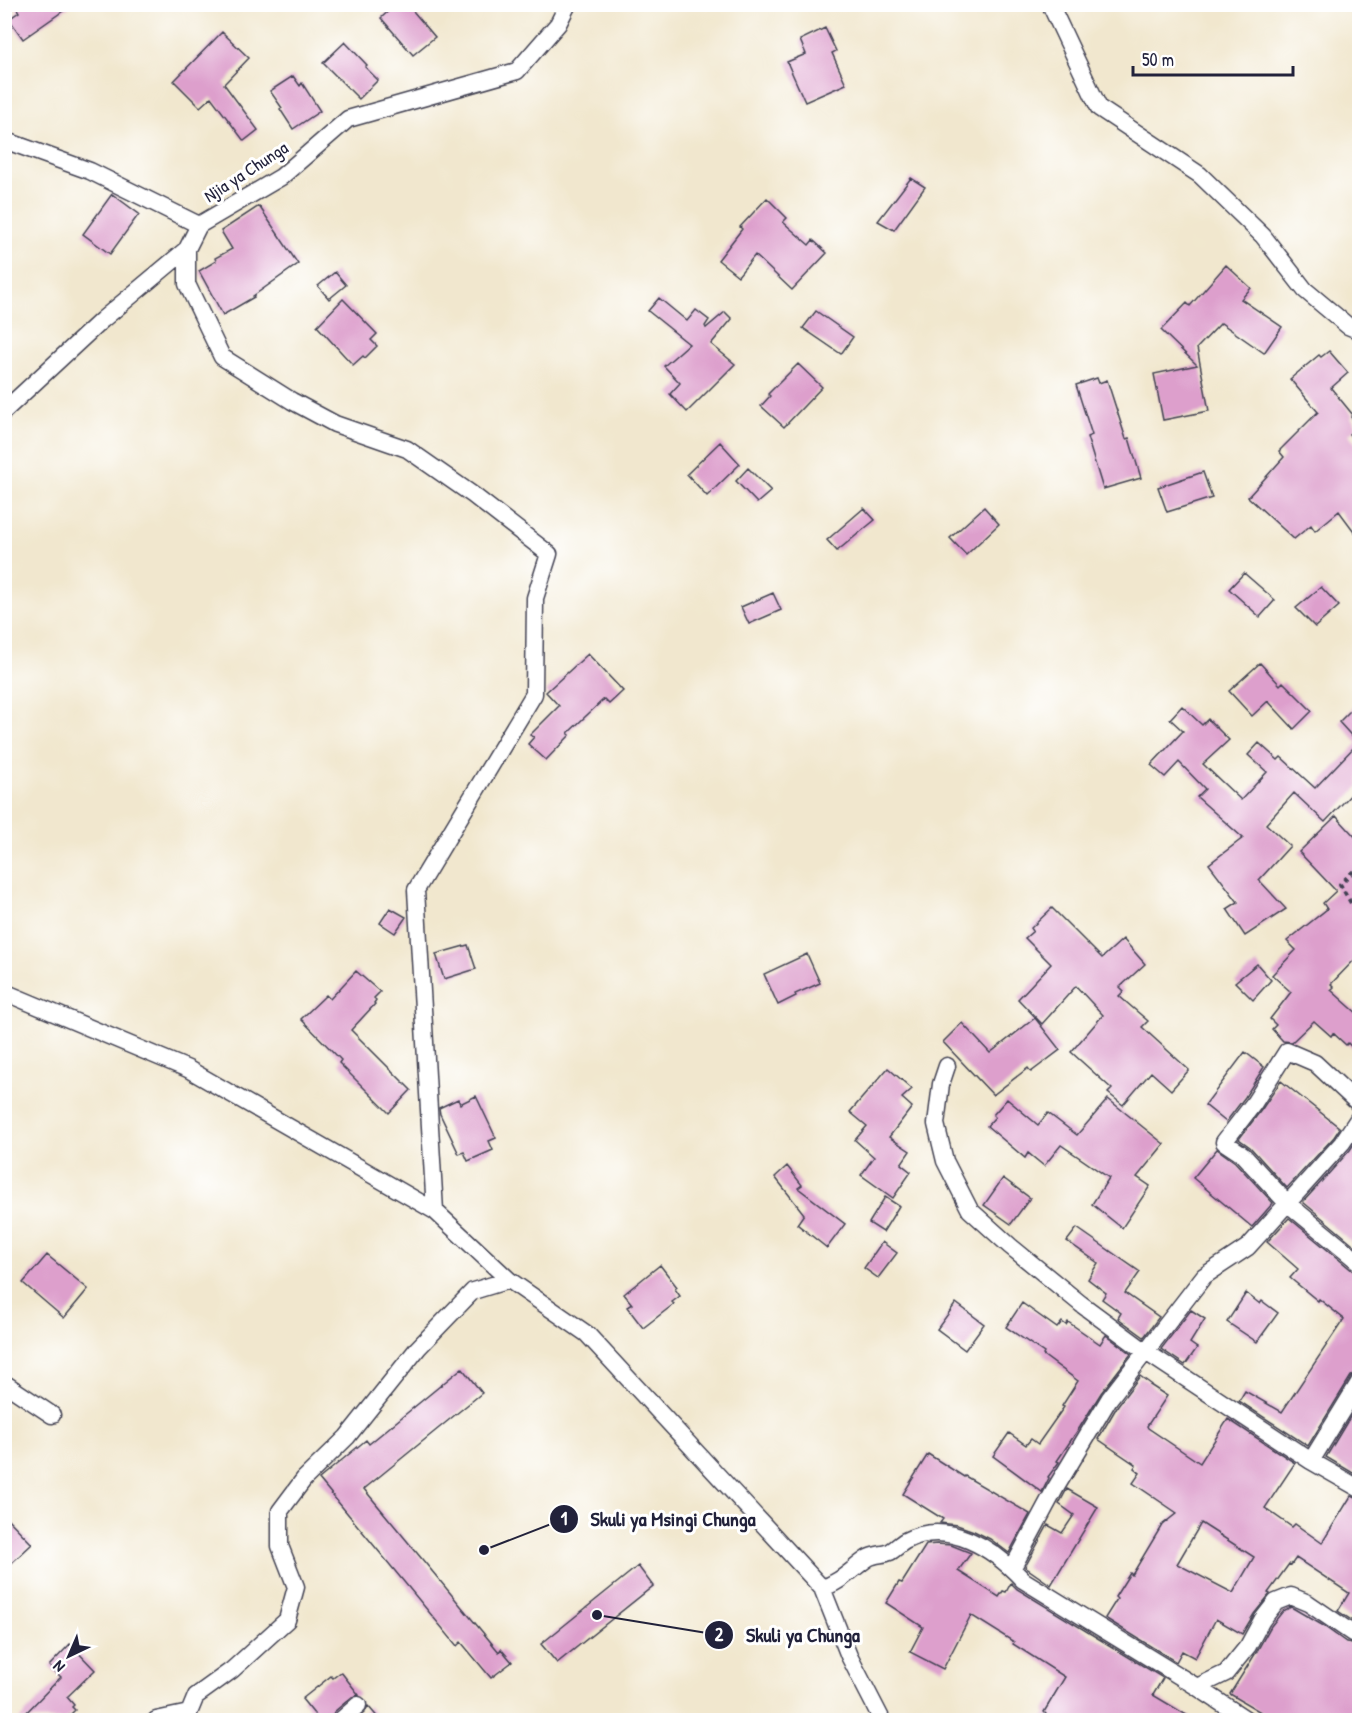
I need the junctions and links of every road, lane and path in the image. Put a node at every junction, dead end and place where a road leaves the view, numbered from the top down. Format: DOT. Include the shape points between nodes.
graph roads {
  1 [pos="568,4"];
  2 [pos="1050,4"];
  3 [pos="4,140"];
  4 [pos="199,225"];
  5 [pos="187,249"];
  6 [pos="1356,324"];
  7 [pos="4,411"];
  8 [pos="1359,865"];
  9 [pos="1359,908"];
  10 [pos="4,992"];
  11 [pos="947,1066"];
  12 [pos="1359,1105"];
  13 [pos="1359,1116"];
  14 [pos="1287,1203"];
  15 [pos="435,1211"];
  16 [pos="1359,1263"];
  17 [pos="509,1280"];
  18 [pos="1146,1352"];
  19 [pos="1359,1381"];
  20 [pos="4,1383"];
  21 [pos="52,1415"];
  22 [pos="1311,1461"];
  23 [pos="1359,1490"];
  24 [pos="1012,1569"];
  25 [pos="822,1588"];
  26 [pos="1359,1634"];
  27 [pos="1197,1687"];
  28 [pos="358,1705"];
  29 [pos="189,1717"];
  30 [pos="156,1720"];
  31 [pos="341,1720"];
  32 [pos="882,1720"];
  33 [pos="1247,1720"];
  1 -- 4 [label="street, Njia ya Chunga" via="558,24 517,71 348,119 281,177"];
  2 -- 6 [label="street" via="1099,108 1200,175 1263,236 1305,290"];
  3 -- 4 [label="street" via="90,171"];
  4 -- 5 [label="street, Njia ya Chunga"];
  5 -- 7 [label="street, Njia ya Chunga" via="102,320"];
  5 -- 15 [label="street" via="187,284 222,357 335,424 407,449 549,554 536,598 534,694 416,890"];
  8 -- 9 [label="path" via="1340,884 1351,903"];
  10 -- 15 [label="street" via="188,1069"];
  11 -- 18 [label="street" via="936,1125 945,1161 970,1210 1081,1304"];
  12 -- 14 [label="street" via="1315,1063 1287,1051 1224,1142 1242,1154"];
  13 -- 14 [label="street" via="1342,1143"];
  14 -- 16 [label="street"];
  14 -- 18 [label="street" via="1248,1247 1204,1276"];
  15 -- 17 [label="street"];
  17 -- 25 [label="street" via="587,1334"];
  17 -- 29 [label="street" via="473,1292 417,1348 347,1437 304,1479 280,1511 280,1546 296,1587 287,1620 232,1670 196,1696"];
  18 -- 22 [label="street"];
  18 -- 24 [label="street" via="1109,1399"];
  19 -- 22 [label="street"];
  20 -- 21 [label="street"];
  22 -- 23 [label="street"];
  24 -- 25 [label="street" via="978,1543 940,1532 928,1533 905,1540 889,1553 873,1555 833,1585"];
  24 -- 27 [label="street" via="1023,1580"];
  25 -- 32 [label="street" via="849,1656"];
  26 -- 27 [label="street" via="1291,1596 1276,1602 1226,1673"];
  27 -- 33 [label="street"];
  28 -- 31 [label="street"];
  29 -- 30 [label="street"];
}
